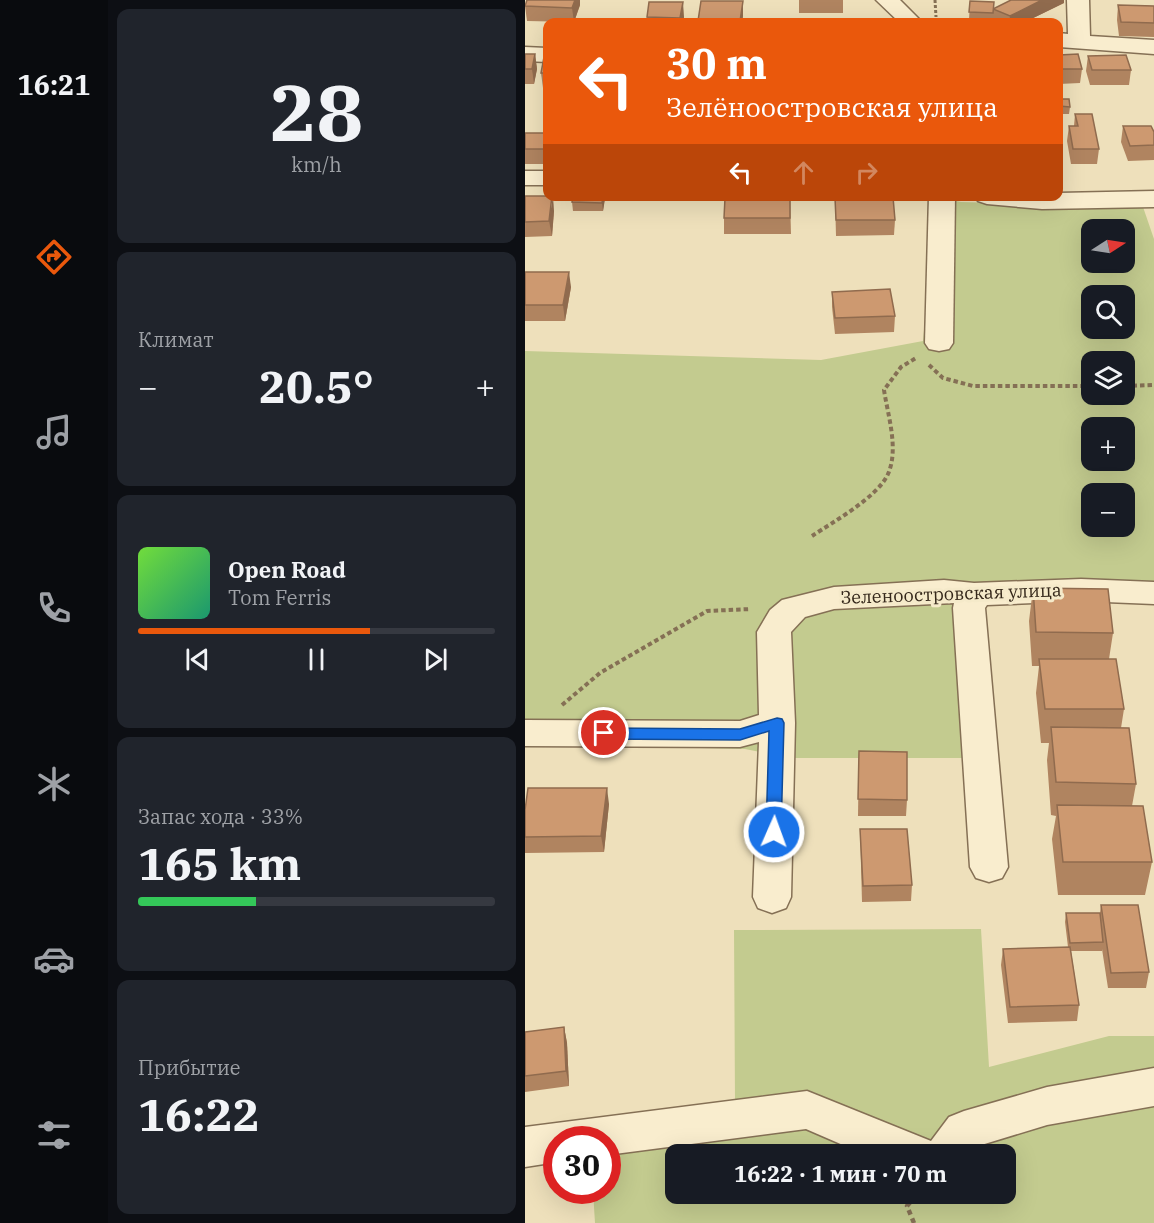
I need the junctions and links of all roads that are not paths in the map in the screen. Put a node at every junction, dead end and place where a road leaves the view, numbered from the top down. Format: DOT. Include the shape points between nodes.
graph roads {
  1 [pos="887,0"];
  2 [pos="1078,0"];
  3 [pos="907,18"];
  4 [pos="1069,40"];
  5 [pos="1154,47"];
  6 [pos="525,54"];
  7 [pos="543,55"];
  8 [pos="525,178"];
  9 [pos="543,178"];
  10 [pos="1154,199"];
  11 [pos="942,201"];
  12 [pos="1063,201"];
  13 [pos="939,343"];
  14 [pos="1154,593"];
  15 [pos="974,594"];
  16 [pos="777,723"];
  17 [pos="530,733"];
  18 [pos="989,867"];
  19 [pos="771,897"];
  20 [pos="1154,1087"];
  21 [pos="621,1133"];
  22 [pos="543,1144"];
  23 [pos="889,1144"];
  24 [pos="954,1144"];
  25 [pos="525,1147"];
  1 -- 3 [label="street"];
  2 -- 4 [label="street"];
  4 -- 5 [label="street"];
  6 -- 7 [label="street"];
  8 -- 9 [label="street"];
  10 -- 12 [label="street"];
  11 -- 13 [label="street"];
  14 -- 15 [label="street, Зеленоостровская улица" via="1080,590"];
  15 -- 16 [label="street, Зеленоостровская улица" via="944,591 834,598 794,608 774,632"];
  15 -- 18 [label="street" via="969,608"];
  16 -- 17 [label="street" via="740,734"];
  16 -- 19 [label="street"];
  20 -- 24 [label="street" via="1047,1106 964,1131"];
  21 -- 23 [label="street" via="807,1110"];
  22 -- 25 [label="street"];
}
